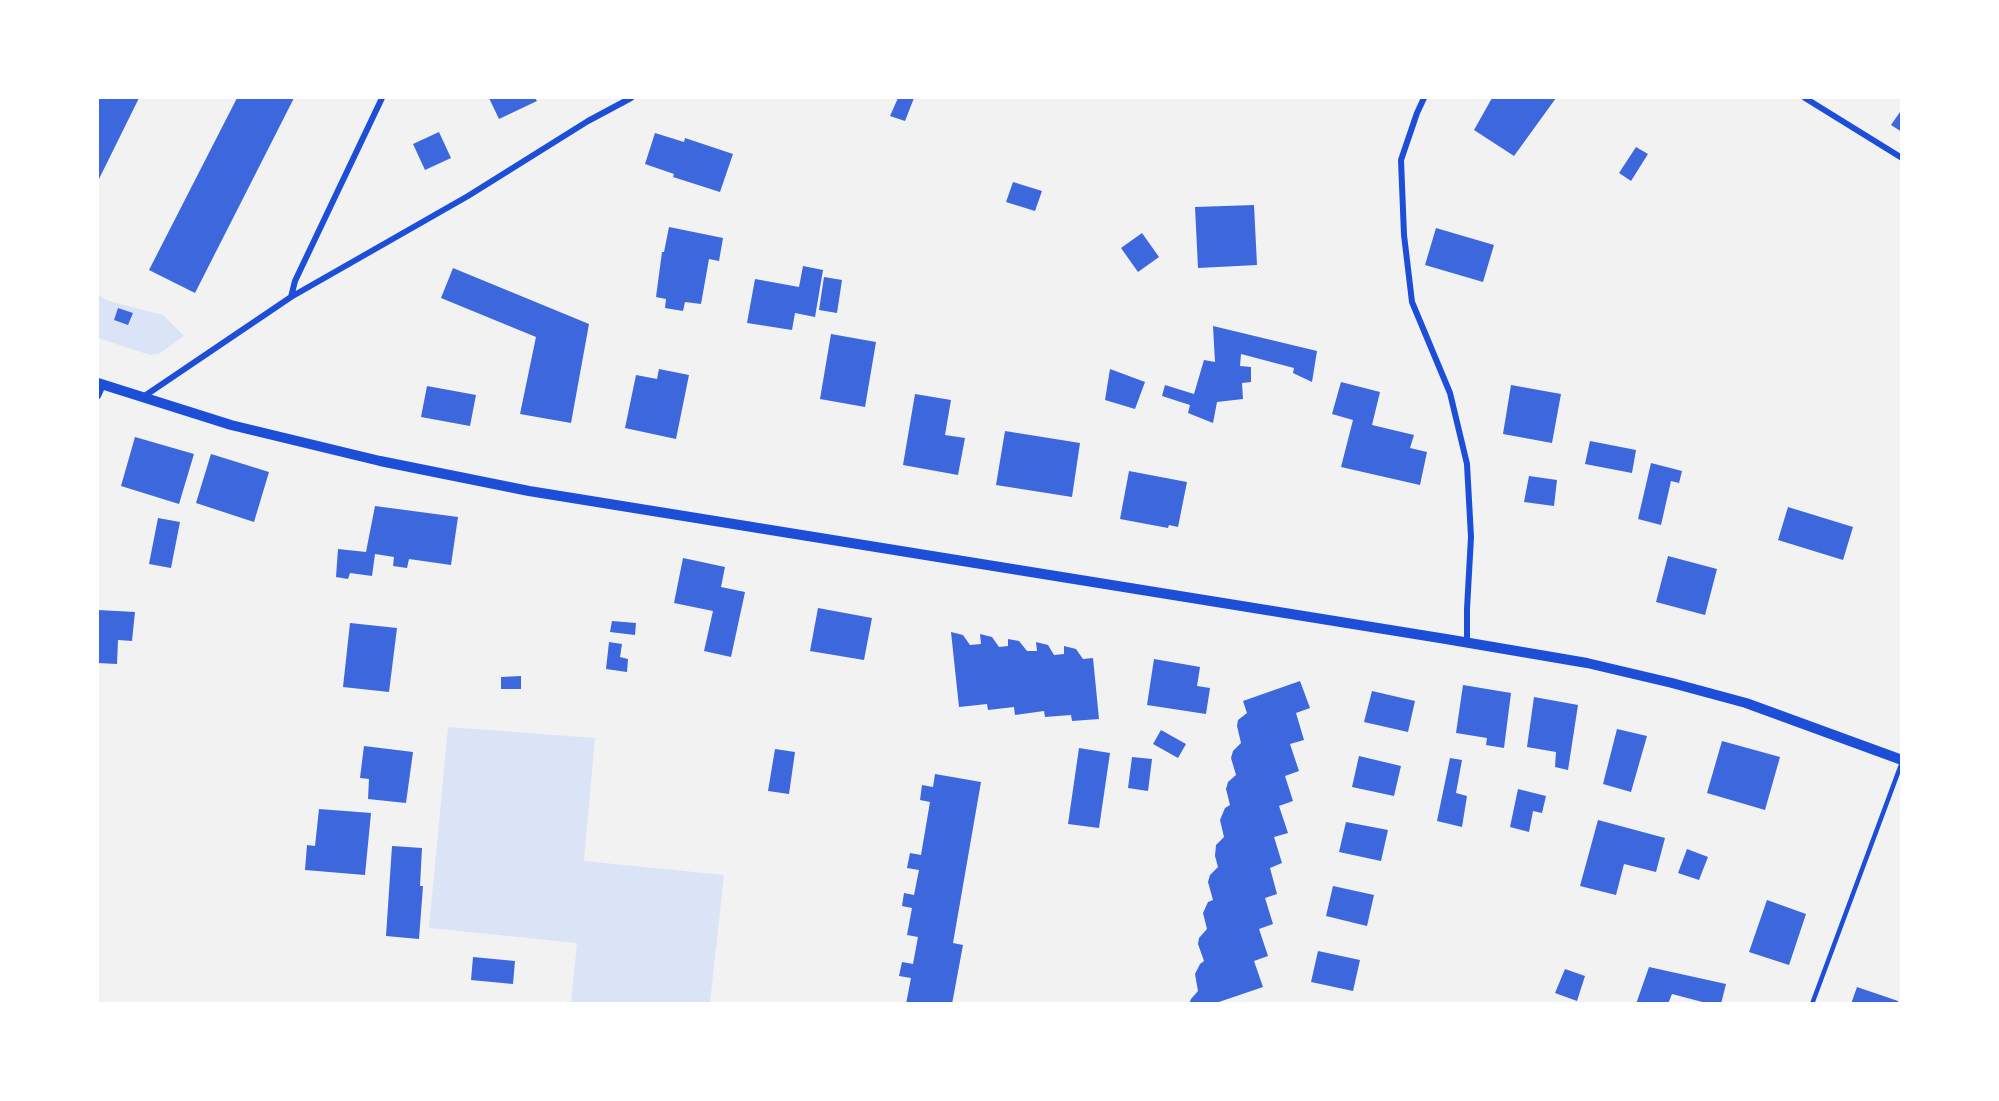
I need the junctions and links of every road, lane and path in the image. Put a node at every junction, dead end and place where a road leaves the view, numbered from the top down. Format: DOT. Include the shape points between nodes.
graph roads {
  1 [pos="382,98"];
  2 [pos="631,98"];
  3 [pos="1424,98"];
  4 [pos="1805,98"];
  5 [pos="1902,158"];
  6 [pos="291,297"];
  7 [pos="100,384"];
  8 [pos="98,396"];
  9 [pos="142,397"];
  10 [pos="1467,642"];
  11 [pos="1902,761"];
  12 [pos="1812,1004"];
  1 -- 6 [label="street" via="295,281"];
  2 -- 6 [label="street"];
  3 -- 10 [label="street" via="1401,160 1404,235 1412,303 1450,393 1467,464 1471,537"];
  4 -- 5 [label="street"];
  6 -- 9 [label="street"];
  7 -- 8 [label="street"];
  7 -- 9 [label="street"];
  9 -- 10 [label="street" via="231,425 529,491"];
  10 -- 11 [label="street" via="1587,663 1693,688 1746,703"];
  11 -- 12 [label="lane"];
}
